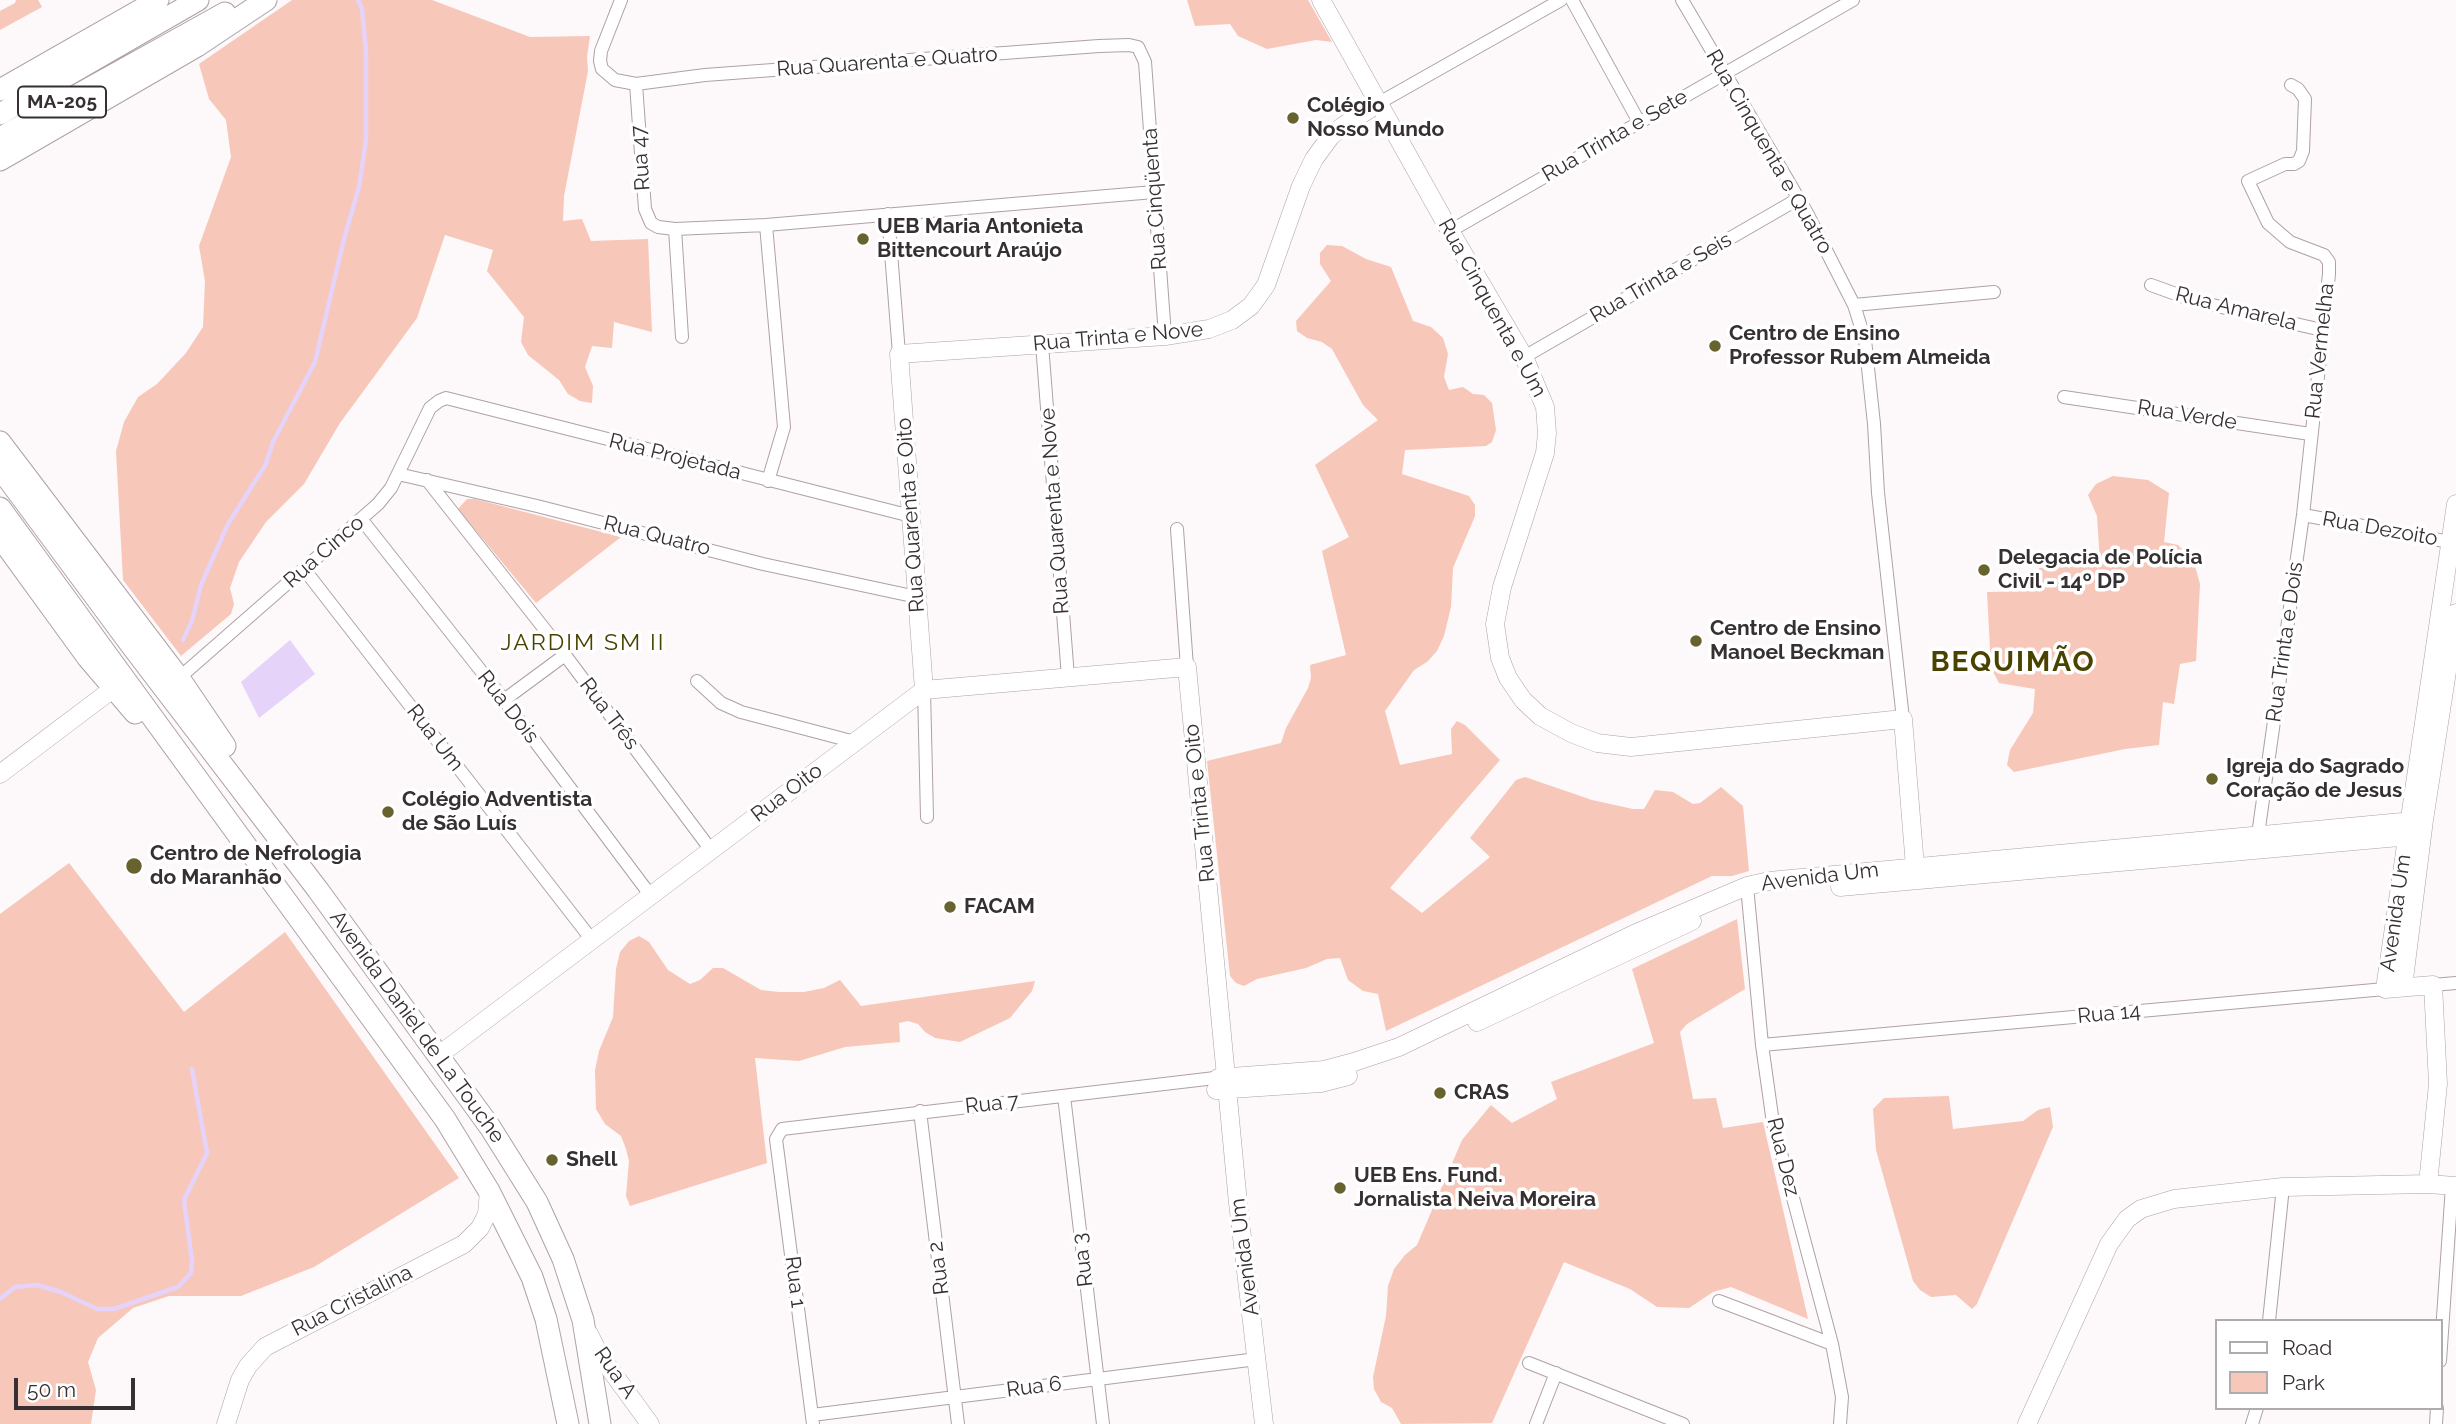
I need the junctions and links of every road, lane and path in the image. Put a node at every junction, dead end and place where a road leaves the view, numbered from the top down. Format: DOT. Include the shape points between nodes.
graph roads {
  1 [pos="158,0"];
  2 [pos="198,0"];
  3 [pos="250,0"];
  4 [pos="266,0"];
  5 [pos="621,0"];
  6 [pos="1321,0"];
  7 [pos="1561,0"];
  8 [pos="1572,0"];
  9 [pos="1682,0"];
  10 [pos="1853,0"];
  11 [pos="1145,62"];
  12 [pos="1724,74"];
  13 [pos="635,84"];
  14 [pos="2291,85"];
  15 [pos="0,90"];
  16 [pos="1379,103"];
  17 [pos="0,114"];
  18 [pos="1639,122"];
  19 [pos="0,138"];
  20 [pos="0,160"];
  21 [pos="1154,191"];
  22 [pos="1798,199"];
  23 [pos="888,214"];
  24 [pos="766,225"];
  25 [pos="675,229"];
  26 [pos="1450,230"];
  27 [pos="2151,285"];
  28 [pos="1994,292"];
  29 [pos="1854,305"];
  30 [pos="2322,330"];
  31 [pos="1165,336"];
  32 [pos="682,337"];
  33 [pos="1042,344"];
  34 [pos="899,354"];
  35 [pos="1524,357"];
  36 [pos="2064,397"];
  37 [pos="439,401"];
  38 [pos="2311,434"];
  39 [pos="0,442"];
  40 [pos="0,468"];
  41 [pos="398,474"];
  42 [pos="427,480"];
  43 [pos="768,481"];
  44 [pos="2456,504"];
  45 [pos="0,508"];
  46 [pos="2303,515"];
  47 [pos="911,516"];
  48 [pos="362,520"];
  49 [pos="1177,529"];
  50 [pos="0,537"];
  51 [pos="2453,542"];
  52 [pos="304,569"];
  53 [pos="917,597"];
  54 [pos="2456,613"];
  55 [pos="565,655"];
  56 [pos="1186,667"];
  57 [pos="1068,677"];
  58 [pos="179,678"];
  59 [pos="697,681"];
  60 [pos="114,688"];
  61 [pos="924,690"];
  62 [pos="504,700"];
  63 [pos="1903,719"];
  64 [pos="855,742"];
  65 [pos="0,774"];
  66 [pos="223,816"];
  67 [pos="927,817"];
  68 [pos="2415,828"];
  69 [pos="2258,842"];
  70 [pos="711,850"];
  71 [pos="1916,873"];
  72 [pos="309,878"];
  73 [pos="1747,891"];
  74 [pos="651,896"];
  75 [pos="592,940"];
  76 [pos="2456,983"];
  77 [pos="2433,985"];
  78 [pos="2394,988"];
  79 [pos="1762,1045"];
  80 [pos="439,1055"];
  81 [pos="1222,1084"];
  82 [pos="1064,1097"];
  83 [pos="920,1111"];
  84 [pos="776,1139"];
  85 [pos="2428,1184"];
  86 [pos="2454,1186"];
  87 [pos="2283,1187"];
  88 [pos="489,1191"];
  89 [pos="1719,1300"];
  90 [pos="2269,1319"];
  91 [pos="583,1320"];
  92 [pos="2442,1336"];
  93 [pos="1832,1344"];
  94 [pos="1252,1359"];
  95 [pos="1530,1363"];
  96 [pos="1556,1373"];
  97 [pos="1097,1379"];
  98 [pos="954,1397"];
  99 [pos="813,1420"];
  100 [pos="226,1424"];
  101 [pos="568,1424"];
  102 [pos="600,1424"];
  103 [pos="650,1424"];
  104 [pos="958,1424"];
  105 [pos="1103,1424"];
  106 [pos="1255,1424"];
  107 [pos="1264,1424"];
  108 [pos="1535,1424"];
  109 [pos="1682,1424"];
  110 [pos="1840,1424"];
  111 [pos="2027,1424"];
  1 -- 15 [label="main road"];
  2 -- 17 [label="main road, MA-205"];
  3 -- 19 [label="main road, MA-205"];
  4 -- 20 [label="main road" via="197,46"];
  5 -- 13 [label="street, Rua Quarenta e Quatro" via="600,61 608,75"];
  6 -- 16 [label="street, Rua Cinquenta e Um"];
  7 -- 16 [label="street, Rua Trinta e Nove"];
  8 -- 18 [label="street"];
  9 -- 12 [label="street, Rua Cinquenta e Quatro"];
  10 -- 12 [label="street, Rua Trinta e Sete"];
  11 -- 13 [label="street, Rua Quarenta e Quatro" via="1138,47 1119,45"];
  11 -- 21 [label="street, Rua Cinqüenta"];
  12 -- 18 [label="street, Rua Trinta e Sete"];
  12 -- 22 [label="street, Rua Cinquenta e Quatro"];
  13 -- 25 [label="street, Rua 47" via="645,209 651,223"];
  14 -- 30 [label="street, Rua Vermelha" via="2305,99 2303,151 2294,164 2249,181 2268,223 2290,242 2315,250 2329,262"];
  16 -- 26 [label="street, Rua Cinquenta e Um"];
  16 -- 31 [label="street, Rua Trinta e Nove" via="1331,136 1314,159 1266,285 1251,306 1222,325"];
  18 -- 26 [label="street, Rua Trinta e Sete"];
  21 -- 23 [label="street"];
  21 -- 31 [label="street, Rua Cinqüenta"];
  22 -- 29 [label="street, Rua Cinquenta e Quatro"];
  22 -- 35 [label="street, Rua Trinta e Seis"];
  23 -- 24 [label="street"];
  23 -- 34 [label="street, Rua Quarenta e Oito"];
  24 -- 25 [label="street"];
  24 -- 43 [label="street" via="784,427"];
  25 -- 32 [label="street"];
  26 -- 35 [label="street, Rua Cinquenta e Um"];
  27 -- 30 [label="street, Rua Amarela" via="2195,301"];
  28 -- 29 [label="street"];
  29 -- 63 [label="street, Rua Cinquenta e Quatro" via="1865,340"];
  30 -- 38 [label="street, Rua Vermelha"];
  31 -- 33 [label="street, Rua Trinta e Nove"];
  33 -- 34 [label="street, Rua Trinta e Nove"];
  33 -- 57 [label="street, Rua Quarenta e Nove"];
  34 -- 47 [label="street, Rua Quarenta e Oito"];
  35 -- 63 [label="street, Rua Cinquenta e Um" via="1545,407 1545,453 1502,587 1495,624 1500,658 1523,700 1540,716 1571,733 1631,747"];
  36 -- 38 [label="street, Rua Verde"];
  37 -- 41 [label="street, Rua Cinco" via="430,408"];
  37 -- 43 [label="street, Rua Projetada" via="446,398"];
  38 -- 46 [label="street, Rua Trinta e Dois"];
  39 -- 58 [label="main road"];
  40 -- 72 [label="main road, Avenida Daniel de La Touche"];
  41 -- 42 [label="street, Rua Quatro"];
  41 -- 48 [label="street, Rua Cinco"];
  42 -- 53 [label="street, Rua Quatro" via="763,564"];
  42 -- 55 [label="street, Rua Três"];
  43 -- 47 [label="street, Rua Projetada"];
  44 -- 51 [label="street, Avenida Um"];
  45 -- 66 [label="main road, Avenida Daniel de La Touche"];
  46 -- 51 [label="street, Rua Dezoito"];
  46 -- 69 [label="street, Rua Trinta e Dois"];
  47 -- 53 [label="street, Rua Quarenta e Oito"];
  48 -- 52 [label="street, Rua Cinco"];
  48 -- 62 [label="street, Rua Dois"];
  49 -- 56 [label="street, Rua Trinta e Oito"];
  50 -- 60 [label="main road"];
  51 -- 68 [label="street, Avenida Um"];
  52 -- 58 [label="street, Rua Cinco"];
  52 -- 75 [label="street, Rua Um"];
  53 -- 61 [label="street, Rua Quarenta e Oito"];
  54 -- 68 [label="street, Avenida Um"];
  55 -- 62 [label="street"];
  55 -- 70 [label="street, Rua Três"];
  56 -- 57 [label="street"];
  56 -- 81 [label="street, Rua Trinta e Oito"];
  57 -- 61 [label="street"];
  58 -- 72 [label="main road"];
  59 -- 64 [label="street" via="721,703 741,712"];
  60 -- 65 [label="street"];
  60 -- 66 [label="main road"];
  61 -- 64 [label="street, Rua Oito"];
  61 -- 67 [label="street, Rua Quarenta e Oito"];
  62 -- 74 [label="street, Rua Dois"];
  63 -- 71 [label="street, Rua Cinquenta e Quatro"];
  64 -- 70 [label="street, Rua Oito"];
  66 -- 88 [label="main road, Avenida Daniel de La Touche" via="446,1119"];
  68 -- 69 [label="street, Avenida Um"];
  68 -- 78 [label="street, Avenida Um"];
  69 -- 71 [label="street, Avenida Um"];
  70 -- 74 [label="street, Rua Oito"];
  71 -- 73 [label="street, Avenida Um" via="1769,881"];
  72 -- 80 [label="main road, Avenida Daniel de La Touche"];
  73 -- 79 [label="street, Rua Dez"];
  73 -- 81 [label="street, Avenida Um" via="1634,934 1399,1047 1324,1070"];
  74 -- 75 [label="street, Rua Oito"];
  75 -- 80 [label="street, Rua Oito"];
  76 -- 77 [label="street, Rua 14"];
  77 -- 78 [label="street, Rua 14"];
  77 -- 85 [label="street" via="2438,1084"];
  78 -- 79 [label="street, Rua 14"];
  79 -- 93 [label="street, Rua Dez" via="1773,1123"];
  80 -- 91 [label="main road, Avenida Daniel de La Touche" via="537,1202 563,1259"];
  81 -- 82 [label="street, Rua 7"];
  81 -- 94 [label="street, Avenida Um"];
  82 -- 83 [label="street, Rua 7"];
  82 -- 97 [label="street, Rua 3"];
  83 -- 84 [label="street, Rua 7" via="788,1126"];
  83 -- 98 [label="street, Rua 2"];
  84 -- 99 [label="street, Rua 1"];
  85 -- 86 [label="street"];
  85 -- 87 [label="street"];
  86 -- 92 [label="street"];
  87 -- 90 [label="street"];
  87 -- 111 [label="street" via="2174,1199 2141,1209 2127,1219 2109,1244"];
  88 -- 100 [label="street, Rua Cristalina" via="484,1220 464,1244 265,1347 240,1380"];
  88 -- 101 [label="main road, Avenida Daniel de La Touche" via="531,1277 549,1332"];
  89 -- 93 [label="street"];
  91 -- 102 [label="main road, Avenida Daniel de La Touche"];
  91 -- 103 [label="street, Rua A" via="600,1354"];
  93 -- 110 [label="street, Rua Dez" via="1842,1397"];
  94 -- 97 [label="street, Rua 6"];
  94 -- 106 [label="street, Avenida Um"];
  94 -- 107 [label="street, Avenida Um"];
  95 -- 96 [label="street"];
  96 -- 108 [label="street"];
  96 -- 109 [label="street"];
  97 -- 98 [label="street, Rua 6"];
  97 -- 105 [label="street, Rua 3"];
  98 -- 99 [label="street, Rua 6"];
  98 -- 104 [label="street, Rua 2"];
}
